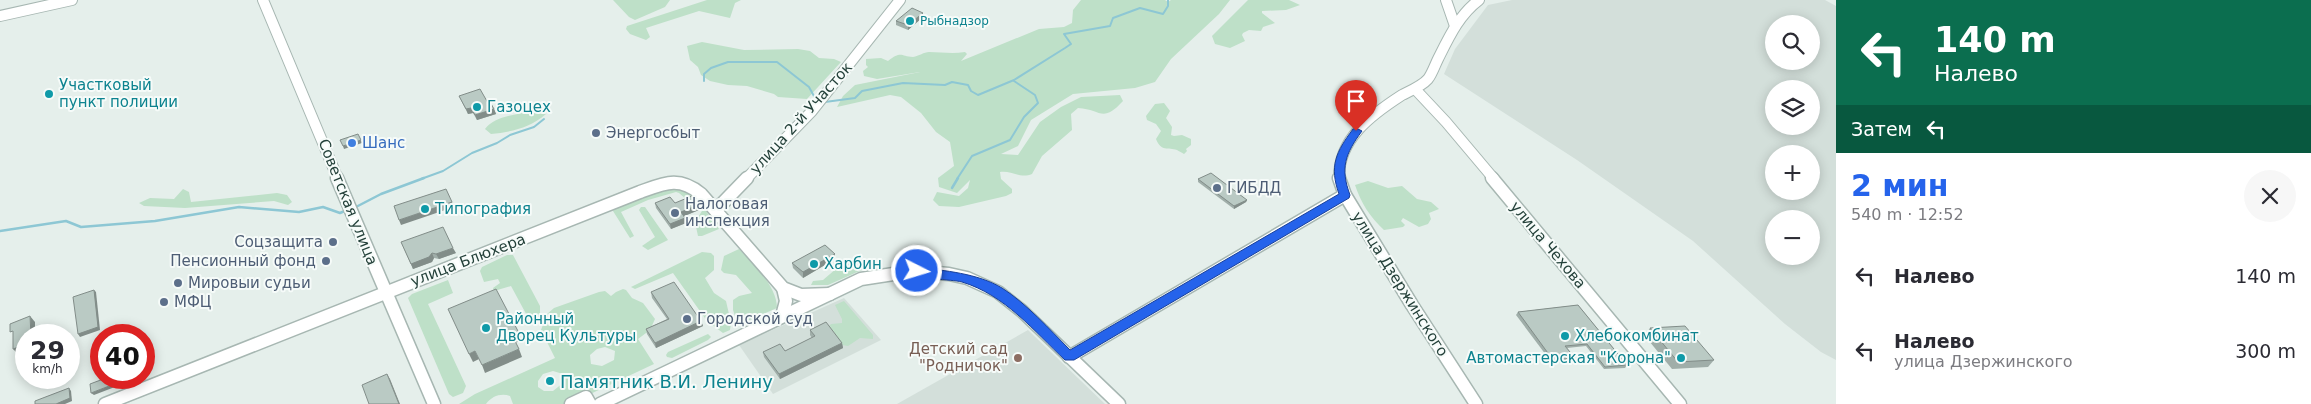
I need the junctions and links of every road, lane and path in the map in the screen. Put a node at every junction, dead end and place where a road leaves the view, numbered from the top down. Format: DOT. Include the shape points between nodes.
graph roads {
  1 [pos="72,0"];
  2 [pos="263,0"];
  3 [pos="900,0"];
  4 [pos="1446,0"];
  5 [pos="1479,0"];
  6 [pos="0,16"];
  7 [pos="1455,26"];
  8 [pos="1415,88"];
  9 [pos="1345,195"];
  10 [pos="716,210"];
  11 [pos="783,288"];
  12 [pos="385,293"];
  13 [pos="830,294"];
  14 [pos="782,316"];
  15 [pos="1069,357"];
  16 [pos="105,404"];
  17 [pos="434,404"];
  18 [pos="571,404"];
  19 [pos="590,404"];
  20 [pos="600,404"];
  21 [pos="1119,404"];
  22 [pos="1476,404"];
  23 [pos="1680,404"];
  1 -- 6 [label="street"];
  2 -- 12 [label="street, Советская улица"];
  3 -- 10 [label="street, улица 2-й Участок" via="812,111"];
  4 -- 7 [label="street"];
  5 -- 7 [label="street, улица Дзержинского" via="1468,8"];
  7 -- 8 [label="street, улица Дзержинского" via="1428,79"];
  8 -- 9 [label="street, улица Дзержинского" via="1356,131 1348,143 1339,165 1339,179"];
  8 -- 23 [label="street, улица Чехова"];
  9 -- 15 [label="street"];
  9 -- 22 [label="street, улица Дзержинского"];
  10 -- 11 [label="street, улица Блюхера"];
  10 -- 12 [label="street, улица Блюхера" via="691,186 682,182 669,183"];
  11 -- 13 [label="street, улица Блюхера" via="796,294"];
  11 -- 14 [label="street" via="786,301"];
  12 -- 16 [label="street, улица Блюхера"];
  12 -- 17 [label="street, Советская улица"];
  13 -- 14 [label="street"];
  13 -- 15 [label="street" via="861,279 892,272 940,273 963,278 1004,296"];
  14 -- 20 [label="street"];
  15 -- 21 [label="street"];
  18 -- 19 [label="street" via="586,397"];
}
